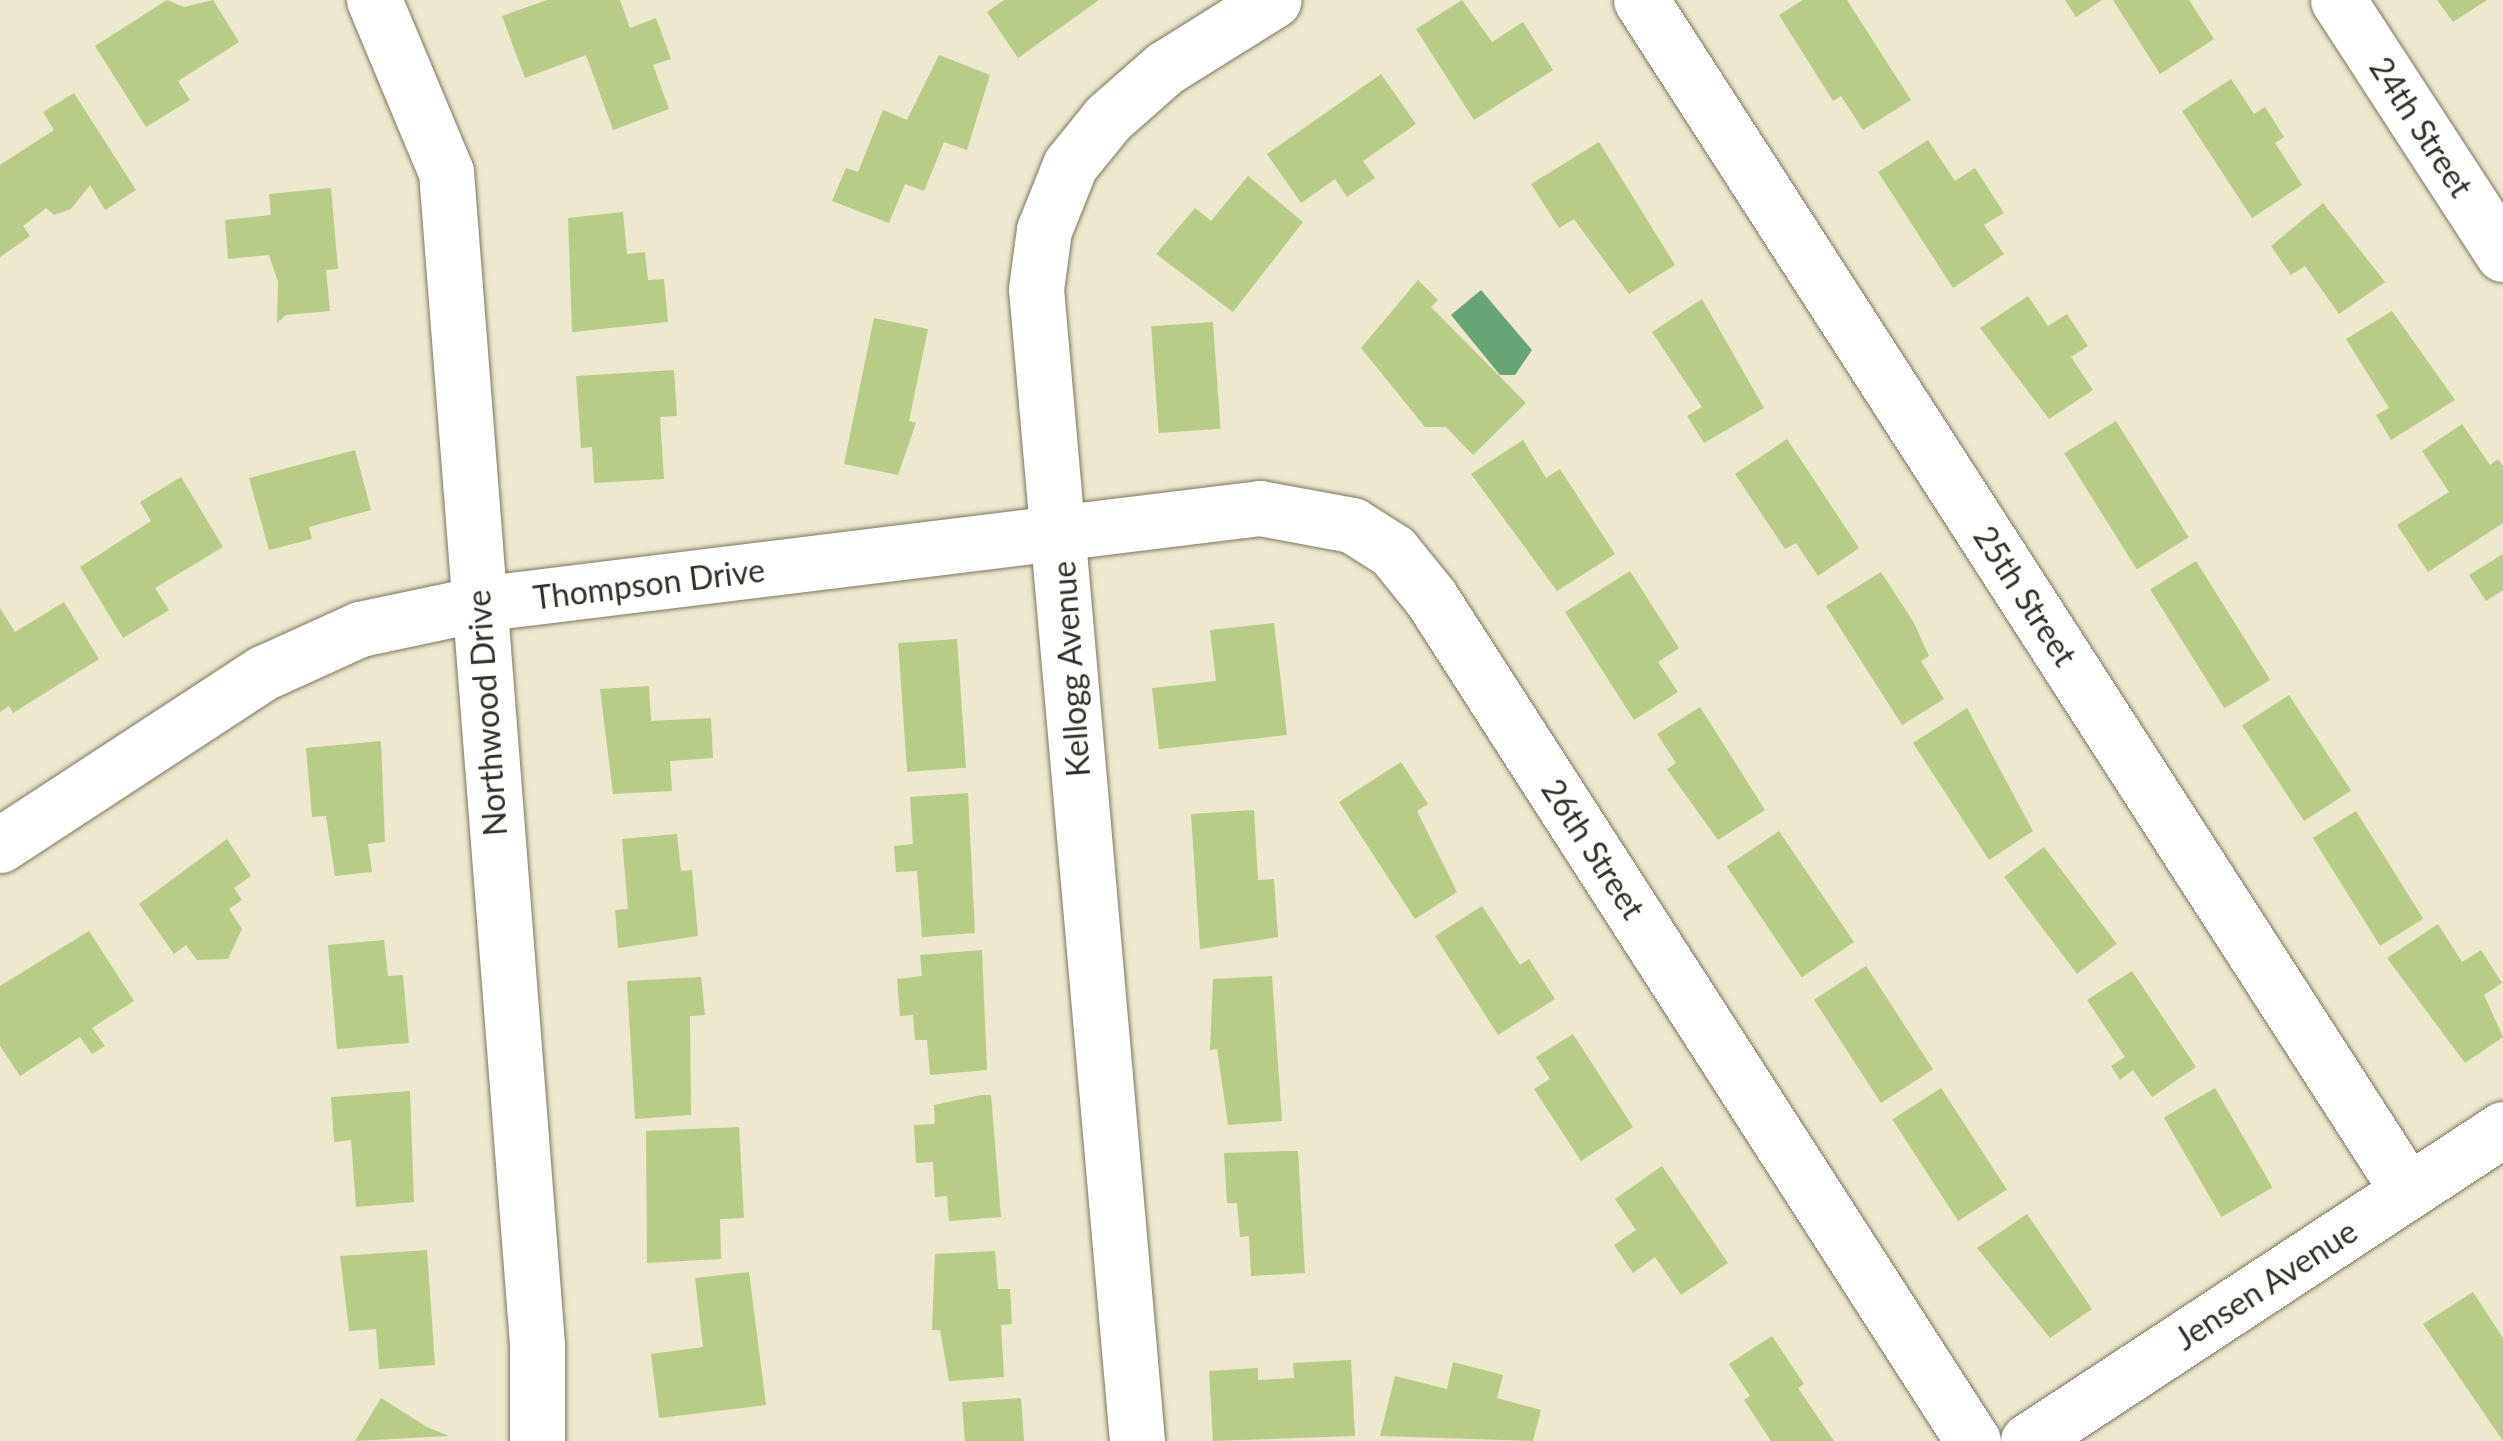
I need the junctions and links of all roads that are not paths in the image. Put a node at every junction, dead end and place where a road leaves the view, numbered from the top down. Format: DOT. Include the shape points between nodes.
graph roads {
  1 [pos="374,0"];
  2 [pos="1274,0"];
  3 [pos="1641,0"];
  4 [pos="2338,0"];
  5 [pos="2503,254"];
  6 [pos="1060,535"];
  7 [pos="478,604"];
  8 [pos="0,845"];
  9 [pos="2503,1129"];
  10 [pos="2408,1191"];
  11 [pos="537,1441"];
  12 [pos="1137,1441"];
  13 [pos="1972,1441"];
  14 [pos="2028,1441"];
  1 -- 7 [label="street, Northwood Drive" via="446,172"];
  2 -- 6 [label="street, Kellogg Avenue" via="1165,68 1108,118 1070,166 1044,230 1036,288"];
  3 -- 10 [label="street, 25th Street"];
  4 -- 5 [label="street, 24th Street"];
  6 -- 7 [label="street, Thompson Drive"];
  6 -- 12 [label="street, Kellogg Avenue"];
  6 -- 13 [label="street, 26th Street" via="1260,508 1352,525 1394,552 1431,598"];
  7 -- 8 [label="street, Thompson Drive" via="360,629 264,672"];
  7 -- 11 [label="street, Northwood Drive" via="536,1345"];
  9 -- 10 [label="street, Jensen Avenue"];
  10 -- 14 [label="street, Jensen Avenue"];
}
